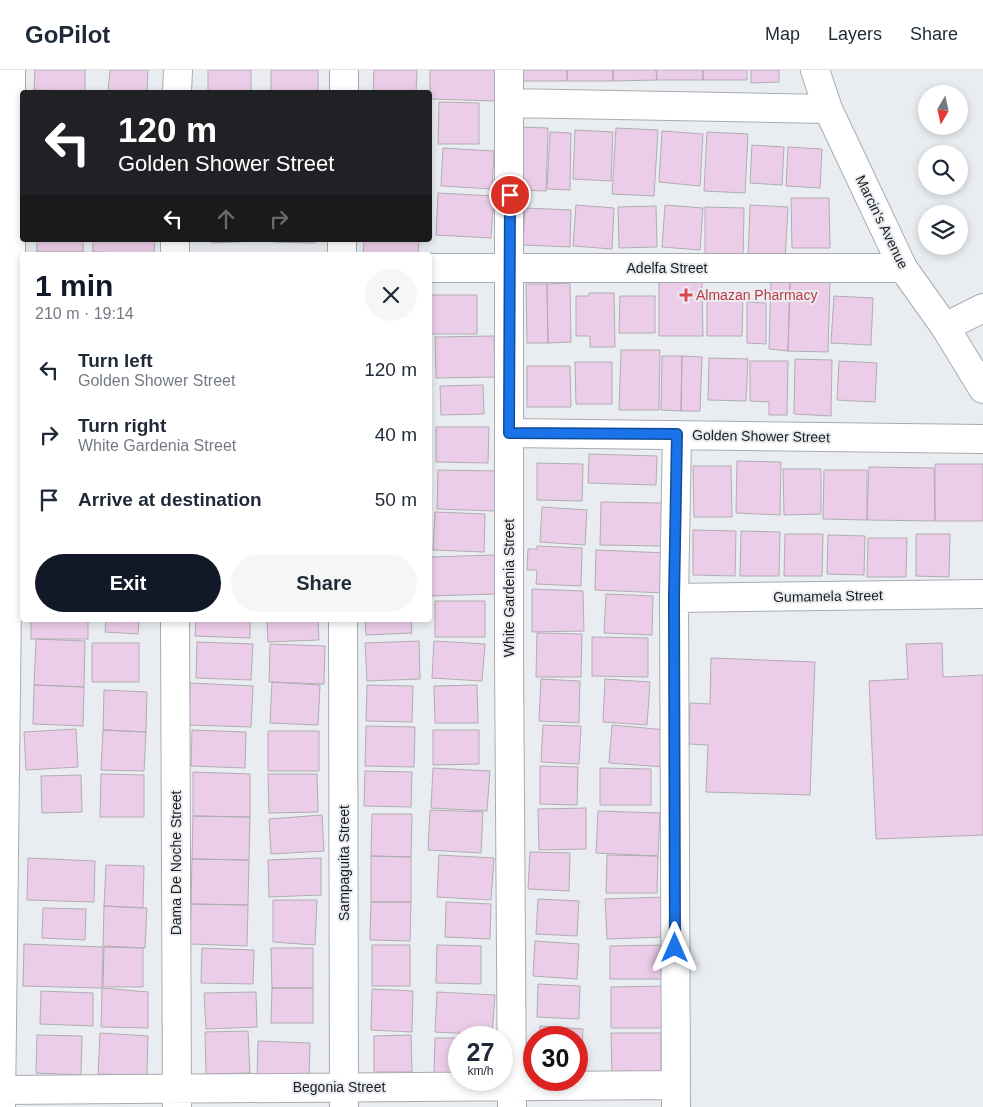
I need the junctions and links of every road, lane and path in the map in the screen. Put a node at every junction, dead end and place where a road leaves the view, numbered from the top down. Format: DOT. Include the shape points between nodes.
graph roads {
  1 [pos="11,70"];
  2 [pos="178,70"];
  3 [pos="344,70"];
  4 [pos="509,70"];
  5 [pos="815,70"];
  6 [pos="177,90"];
  7 [pos="344,90"];
  8 [pos="509,104"];
  9 [pos="828,109"];
  10 [pos="11,267"];
  11 [pos="432,268"];
  12 [pos="510,268"];
  13 [pos="903,268"];
  14 [pos="983,308"];
  15 [pos="945,327"];
  16 [pos="983,389"];
  17 [pos="509,433"];
  18 [pos="677,434"];
  19 [pos="983,438"];
  20 [pos="983,594"];
  21 [pos="674,598"];
  22 [pos="175,622"];
  23 [pos="343,622"];
  24 [pos="512,1096"];
  25 [pos="676,1096"];
  26 [pos="344,1097"];
  27 [pos="1,1098"];
  28 [pos="176,1098"];
  1 -- 10 [label="street"];
  2 -- 6 [label="street"];
  3 -- 7 [label="street"];
  4 -- 8 [label="street, White Gardenia Street"];
  5 -- 9 [label="street, Marcin's Avenue"];
  8 -- 9 [label="street"];
  8 -- 12 [label="street, White Gardenia Street"];
  9 -- 13 [label="street, Marcin's Avenue"];
  10 -- 27 [label="street"];
  11 -- 12 [label="street, Adelfa Street"];
  12 -- 13 [label="street, Adelfa Street"];
  12 -- 17 [label="street, White Gardenia Street"];
  13 -- 15 [label="street, Marcin's Avenue"];
  14 -- 15 [label="street"];
  15 -- 16 [label="street, Marcin's Avenue"];
  17 -- 18 [label="street, Golden Shower Street"];
  17 -- 24 [label="street, White Gardenia Street"];
  18 -- 19 [label="street, Golden Shower Street"];
  18 -- 21 [label="street"];
  20 -- 21 [label="street, Gumamela Street"];
  21 -- 25 [label="street"];
  22 -- 28 [label="street, Dama De Noche Street"];
  23 -- 26 [label="street, Sampaguita Street"];
  24 -- 25 [label="street, Begonia Street"];
  24 -- 26 [label="street, Begonia Street"];
  26 -- 28 [label="street, Begonia Street"];
  27 -- 28 [label="street, Begonia Street"];
}
